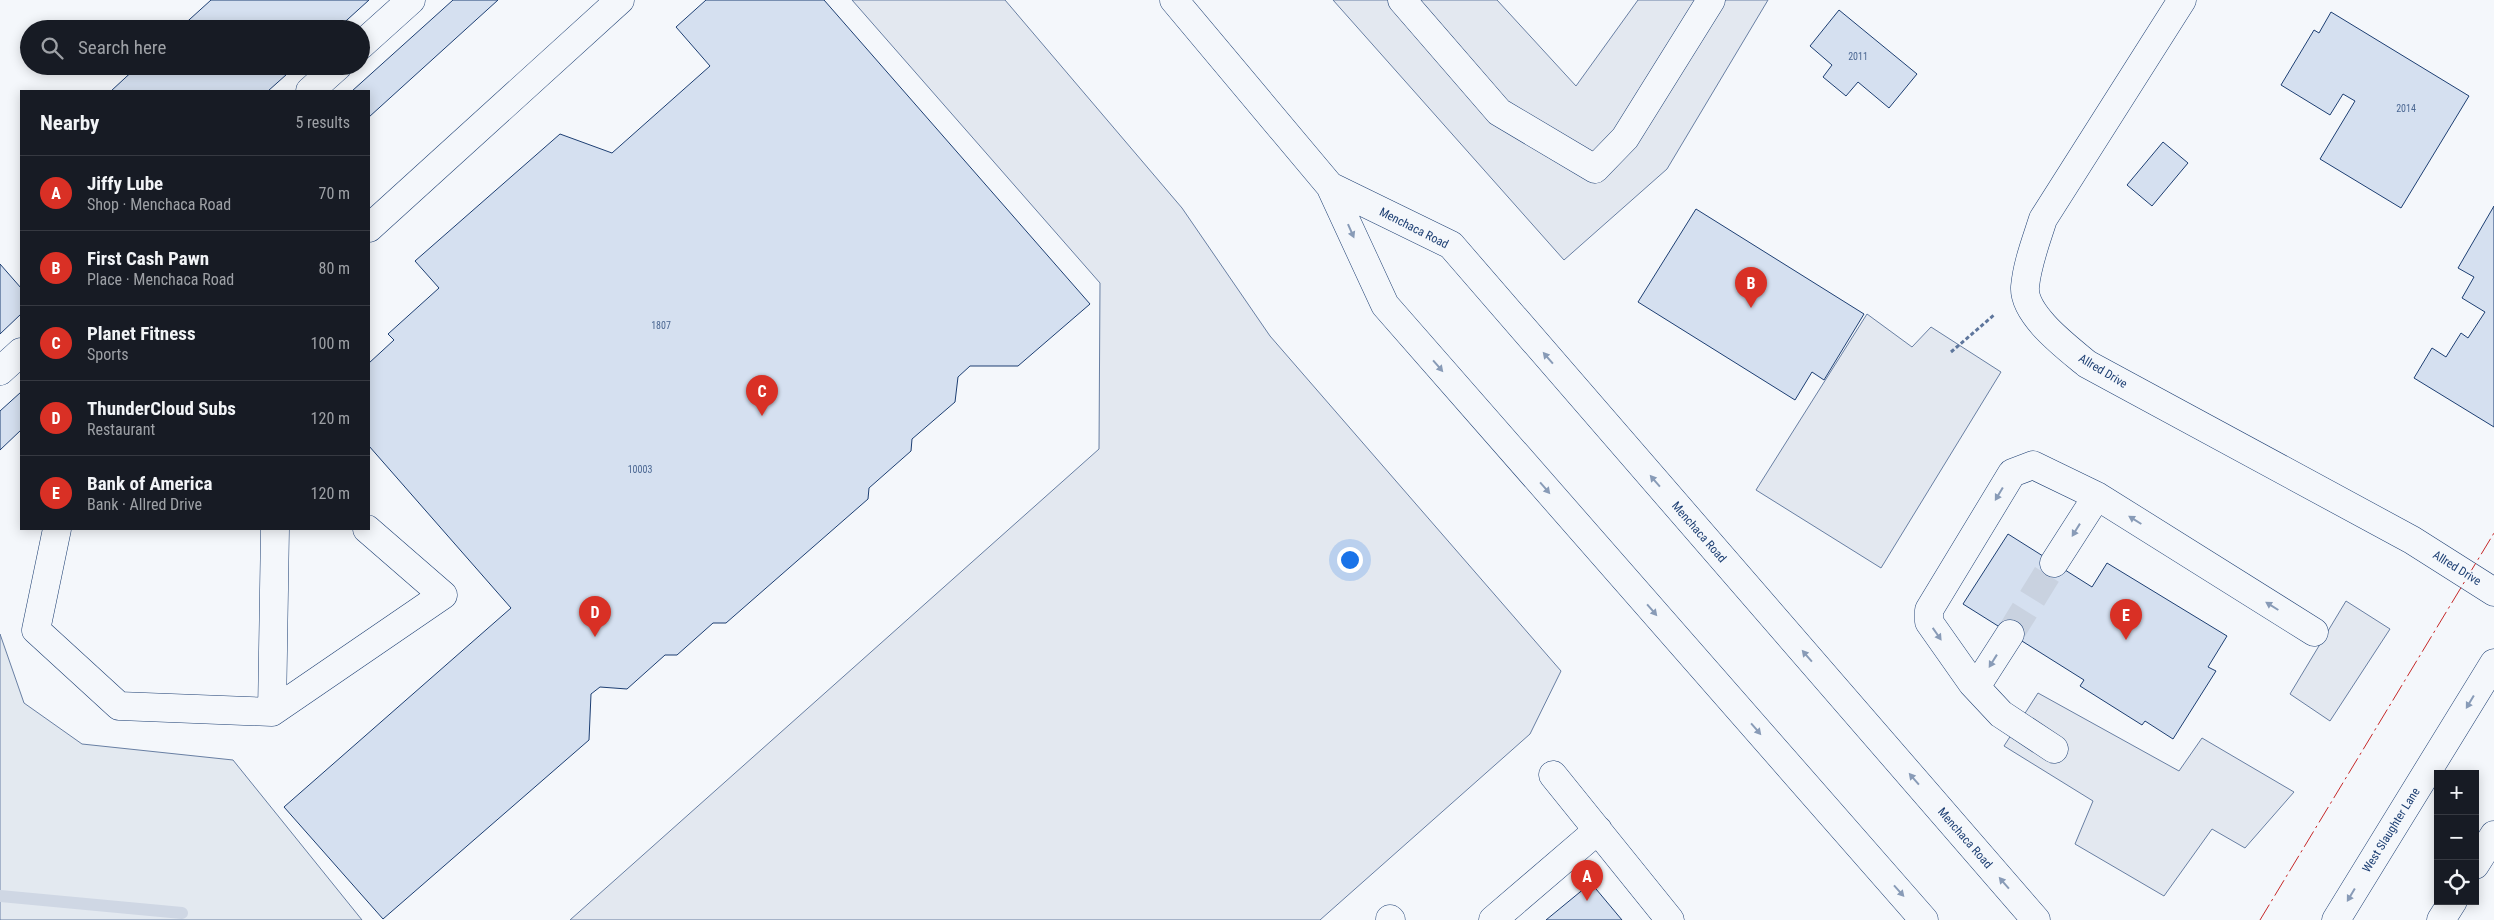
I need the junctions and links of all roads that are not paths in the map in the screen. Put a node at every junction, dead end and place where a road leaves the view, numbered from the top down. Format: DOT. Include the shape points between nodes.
graph roads {
  1 [pos="411,0"];
  2 [pos="620,0"];
  3 [pos="1174,0"];
  4 [pos="1402,0"];
  5 [pos="1711,0"];
  6 [pos="2182,0"];
  7 [pos="370,37"];
  8 [pos="328,75"];
  9 [pos="311,90"];
  10 [pos="1330,186"];
  11 [pos="370,227"];
  12 [pos="20,353"];
  13 [pos="0,371"];
  14 [pos="2097,496"];
  15 [pos="57,530"];
  16 [pos="275,530"];
  17 [pos="368,530"];
  18 [pos="2054,563"];
  19 [pos="2494,592"];
  20 [pos="2314,632"];
  21 [pos="2010,634"];
  22 [pos="2494,663"];
  23 [pos="1976,687"];
  24 [pos="272,712"];
  25 [pos="2054,749"];
  26 [pos="1553,775"];
  27 [pos="1598,830"];
  28 [pos="2494,835"];
  29 [pos="2478,860"];
  30 [pos="2450,905"];
  31 [pos="1493,920"];
  32 [pos="1670,920"];
  33 [pos="1924,920"];
  34 [pos="2036,920"];
  35 [pos="2336,920"];
  36 [pos="2441,920"];
  1 -- 7 [label="main road"];
  2 -- 11 [label="main road"];
  3 -- 10 [label="main road, Menchaca Road"];
  4 -- 5 [label="main road" via="1499,112 1595,169 1626,138"];
  6 -- 19 [label="main road, Allred Drive" via="2043,219 2031,255 2025,289 2034,313 2051,334 2087,364 2412,540"];
  8 -- 9 [label="main road"];
  10 -- 33 [label="main road, Menchaca Road, one-way" via="1384,305"];
  34 -- 10 [label="main road, Menchaca Road, one-way" via="1451,246"];
  12 -- 13 [label="main road"];
  14 -- 18 [label="main road, one-way"];
  20 -- 14 [label="main road, one-way"];
  14 -- 23 [label="main road, one-way" via="2033,465 2012,473 1929,610 1928,622"];
  15 -- 24 [label="main road" via="36,630 119,706"];
  16 -- 24 [label="main road"];
  17 -- 24 [label="main road" via="443,595"];
  21 -- 23 [label="main road, one-way"];
  22 -- 35 [label="main road, West Slaughter Lane, one-way"];
  23 -- 25 [label="main road" via="2001,714"];
  26 -- 27 [label="main road"];
  27 -- 31 [label="main road"];
  27 -- 32 [label="main road"];
  28 -- 29 [label="main road"];
  30 -- 36 [label="main road"];
}
